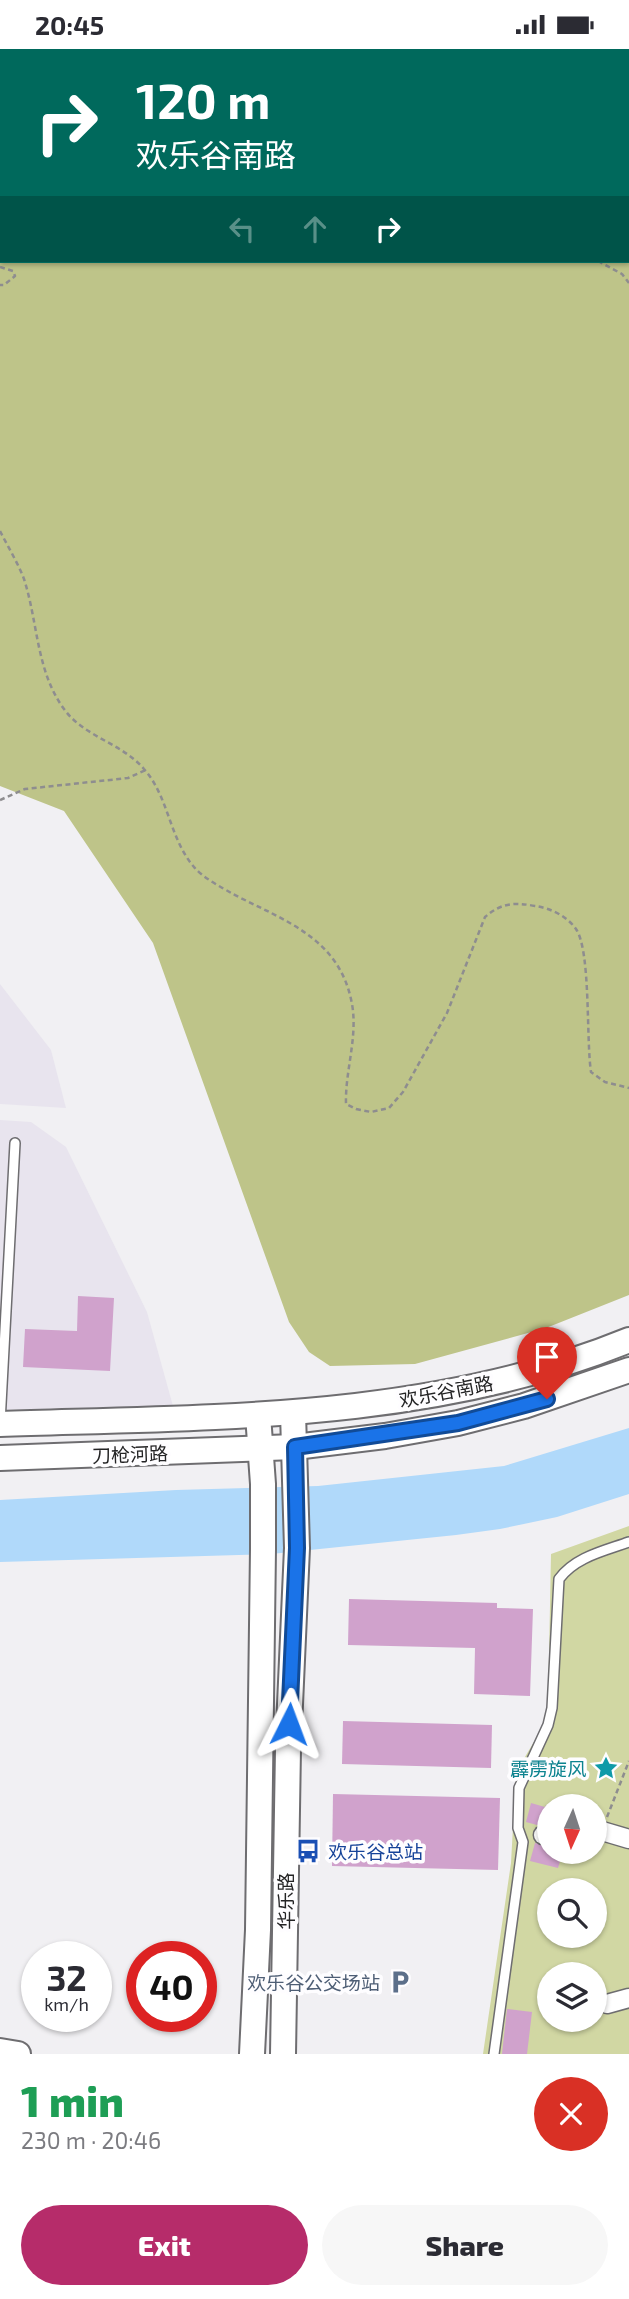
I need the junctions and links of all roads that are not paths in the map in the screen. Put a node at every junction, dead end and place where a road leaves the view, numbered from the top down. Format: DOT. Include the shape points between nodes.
graph roads {
  1 [pos="15,1143"];
  2 [pos="629,1340"];
  3 [pos="629,1370"];
  4 [pos="293,1413"];
  5 [pos="258,1415"];
  6 [pos="121,1420"];
  7 [pos="0,1425"];
  8 [pos="295,1447"];
  9 [pos="259,1448"];
  10 [pos="123,1454"];
  11 [pos="0,1458"];
  12 [pos="629,1542"];
  13 [pos="607,1834"];
  14 [pos="629,1839"];
  15 [pos="629,1998"];
  16 [pos="607,2004"];
  17 [pos="0,2051"];
  18 [pos="18,2054"];
  19 [pos="252,2054"];
  20 [pos="283,2054"];
  21 [pos="494,2054"];
  1 -- 7 [label="lane"];
  2 -- 4 [label="street, 欢乐谷南路" via="489,1384"];
  3 -- 8 [label="street, 欢乐谷南路" via="458,1423"];
  4 -- 5 [label="street, 欢乐谷南路"];
  4 -- 8 [label="street, 华乐路"];
  5 -- 6 [label="street, 刀枪河路"];
  5 -- 9 [label="street, 华乐路"];
  6 -- 7 [label="street, 刀枪河路"];
  6 -- 10 [label="street" via="136,1436"];
  8 -- 9 [label="street, 欢乐谷南路"];
  8 -- 20 [label="street, 华乐路" via="297,1548"];
  9 -- 10 [label="street, 刀枪河路"];
  9 -- 19 [label="street, 华乐路" via="264,1549"];
  10 -- 11 [label="street, 刀枪河路"];
  12 -- 21 [label="lane" via="578,1561 559,1579 552,1708 519,1788 518,1828 523,1842"];
  13 -- 14 [label="street"];
  15 -- 16 [label="street"];
  17 -- 18 [label="street"];
}
